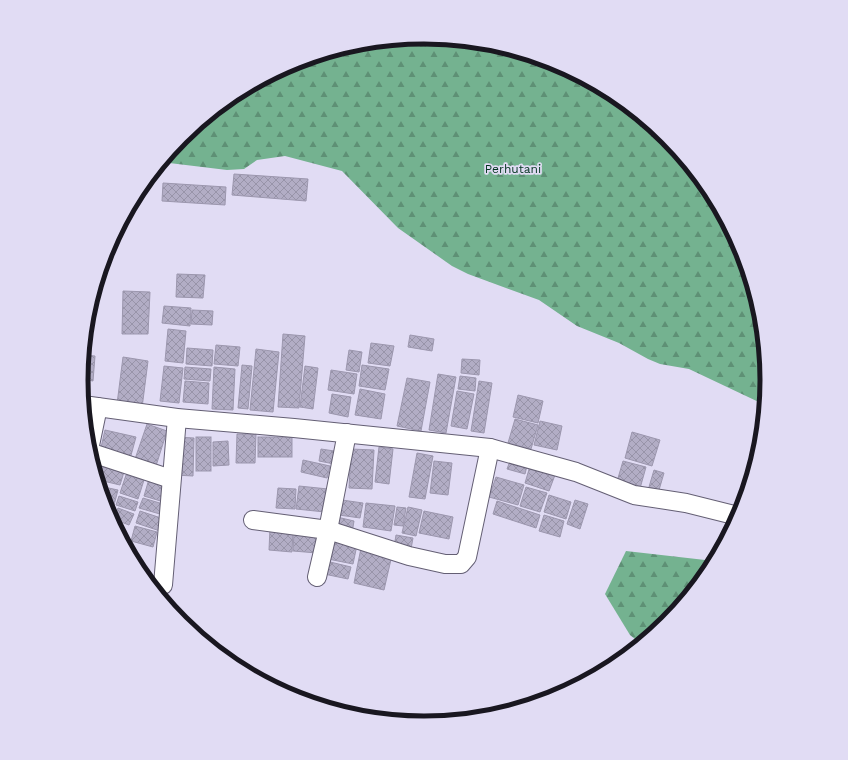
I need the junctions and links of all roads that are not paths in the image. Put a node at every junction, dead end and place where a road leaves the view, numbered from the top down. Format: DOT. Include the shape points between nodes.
graph roads {
  1 [pos="91,406"];
  2 [pos="90,418"];
  3 [pos="177,418"];
  4 [pos="347,433"];
  5 [pos="490,448"];
  6 [pos="96,453"];
  7 [pos="172,479"];
  8 [pos="732,515"];
  9 [pos="254,520"];
  10 [pos="328,530"];
  11 [pos="317,577"];
  12 [pos="163,585"];
  1 -- 2 [label="street"];
  1 -- 3 [label="street"];
  3 -- 4 [label="street"];
  3 -- 7 [label="street"];
  4 -- 5 [label="street"];
  4 -- 10 [label="street"];
  5 -- 8 [label="street" via="576,472 634,495"];
  5 -- 10 [label="street" via="467,557 461,564 445,564 409,556"];
  6 -- 7 [label="street"];
  7 -- 12 [label="street"];
  9 -- 10 [label="street"];
  10 -- 11 [label="street"];
}
